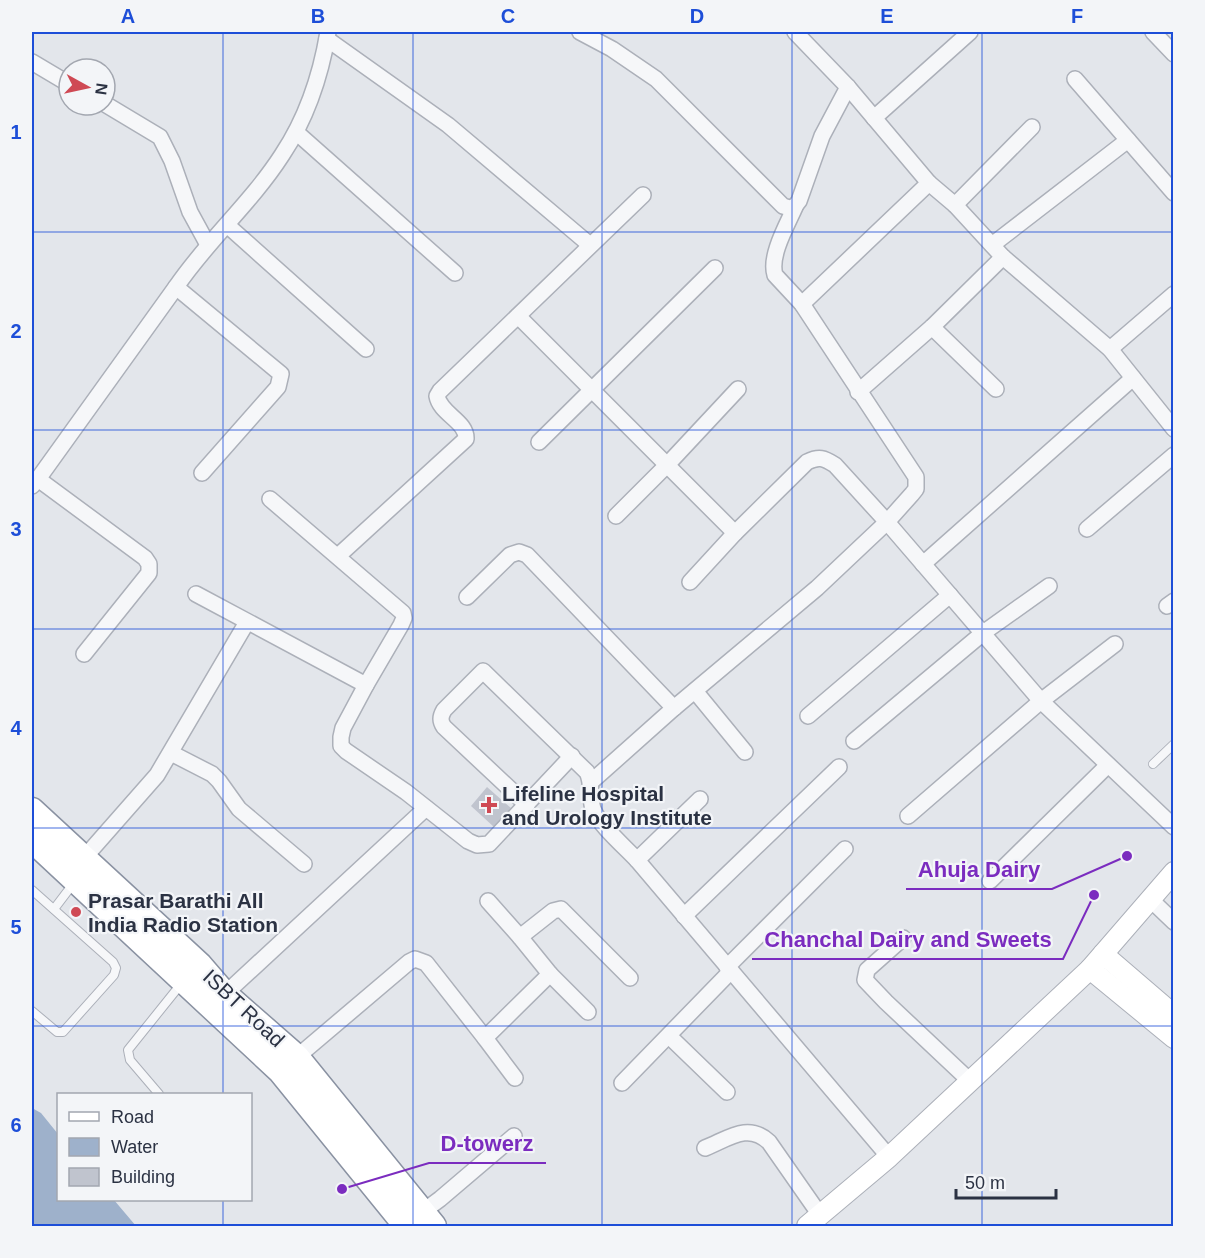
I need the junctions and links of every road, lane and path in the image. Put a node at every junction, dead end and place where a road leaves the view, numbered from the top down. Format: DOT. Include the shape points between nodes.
graph roads {
  1 [pos="580,32"];
  2 [pos="795,32"];
  3 [pos="970,32"];
  4 [pos="1153,32"];
  5 [pos="328,35"];
  6 [pos="1173,54"];
  7 [pos="32,62"];
  8 [pos="57,77"];
  9 [pos="1076,79"];
  10 [pos="848,87"];
  11 [pos="117,111"];
  12 [pos="874,118"];
  13 [pos="1032,127"];
  14 [pos="296,132"];
  15 [pos="1128,140"];
  16 [pos="928,183"];
  17 [pos="1173,193"];
  18 [pos="643,195"];
  19 [pos="955,205"];
  20 [pos="795,207"];
  21 [pos="227,225"];
  22 [pos="992,244"];
  23 [pos="208,245"];
  24 [pos="590,245"];
  25 [pos="1004,257"];
  26 [pos="715,268"];
  27 [pos="455,273"];
  28 [pos="176,287"];
  29 [pos="1173,294"];
  30 [pos="802,304"];
  31 [pos="518,316"];
  32 [pos="932,327"];
  33 [pos="366,349"];
  34 [pos="1110,349"];
  35 [pos="1133,378"];
  36 [pos="738,389"];
  37 [pos="996,389"];
  38 [pos="592,390"];
  39 [pos="858,392"];
  40 [pos="1173,429"];
  41 [pos="539,442"];
  42 [pos="1173,455"];
  43 [pos="667,465"];
  44 [pos="202,472"];
  45 [pos="34,482"];
  46 [pos="270,499"];
  47 [pos="616,516"];
  48 [pos="887,522"];
  49 [pos="1087,529"];
  50 [pos="735,533"];
  51 [pos="338,556"];
  52 [pos="923,564"];
  53 [pos="690,582"];
  54 [pos="1049,586"];
  55 [pos="196,594"];
  56 [pos="950,595"];
  57 [pos="467,597"];
  58 [pos="247,622"];
  59 [pos="983,633"];
  60 [pos="1115,644"];
  61 [pos="84,654"];
  62 [pos="366,685"];
  63 [pos="695,691"];
  64 [pos="1041,701"];
  65 [pos="674,708"];
  66 [pos="808,716"];
  67 [pos="854,741"];
  68 [pos="1173,744"];
  69 [pos="745,752"];
  70 [pos="171,753"];
  71 [pos="572,756"];
  72 [pos="1153,764"];
  73 [pos="1108,765"];
  74 [pos="839,767"];
  75 [pos="591,782"];
  76 [pos="700,800"];
  77 [pos="527,805"];
  78 [pos="426,808"];
  79 [pos="32,810"];
  80 [pos="908,816"];
  81 [pos="1173,827"];
  82 [pos="32,840"];
  83 [pos="845,849"];
  84 [pos="84,858"];
  85 [pos="637,860"];
  86 [pos="304,864"];
  87 [pos="1173,872"];
  88 [pos="76,881"];
  89 [pos="990,881"];
  90 [pos="32,890"];
  91 [pos="1150,899"];
  92 [pos="488,901"];
  93 [pos="54,909"];
  94 [pos="684,916"];
  95 [pos="1173,922"];
  96 [pos="520,937"];
  97 [pos="903,938"];
  98 [pos="1096,962"];
  99 [pos="729,969"];
  100 [pos="550,974"];
  101 [pos="630,978"];
  102 [pos="184,980"];
  103 [pos="225,994"];
  104 [pos="32,1011"];
  105 [pos="588,1012"];
  106 [pos="1173,1015"];
  107 [pos="669,1036"];
  108 [pos="485,1038"];
  109 [pos="1173,1038"];
  110 [pos="297,1057"];
  111 [pos="516,1078"];
  112 [pos="971,1082"];
  113 [pos="622,1083"];
  114 [pos="727,1092"];
  115 [pos="157,1093"];
  116 [pos="514,1136"];
  117 [pos="705,1148"];
  118 [pos="889,1157"];
  119 [pos="814,1221"];
  120 [pos="417,1222"];
  1 -- 20 [label="street" via="656,79 783,206"];
  2 -- 10 [label="street"];
  3 -- 12 [label="street"];
  4 -- 6 [label="street"];
  5 -- 14 [label="street"];
  5 -- 24 [label="street" via="448,125"];
  7 -- 8 [label="street"];
  9 -- 15 [label="street"];
  10 -- 12 [label="street"];
  10 -- 20 [label="street" via="822,136"];
  11 -- 23 [label="street" via="160,137 190,212"];
  12 -- 16 [label="street"];
  13 -- 19 [label="street"];
  14 -- 21 [label="street" via="266,178"];
  14 -- 27 [label="street"];
  15 -- 17 [label="street"];
  15 -- 22 [label="street"];
  16 -- 19 [label="street"];
  16 -- 30 [label="street"];
  18 -- 24 [label="street"];
  19 -- 22 [label="street"];
  20 -- 30 [label="street" via="775,254 773,269"];
  21 -- 23 [label="street"];
  21 -- 33 [label="street"];
  22 -- 25 [label="street"];
  23 -- 28 [label="street"];
  24 -- 31 [label="street"];
  25 -- 32 [label="street"];
  25 -- 34 [label="street"];
  26 -- 38 [label="street"];
  28 -- 44 [label="street" via="281,374 278,387"];
  28 -- 45 [label="street"];
  29 -- 34 [label="street"];
  30 -- 39 [label="street"];
  31 -- 38 [label="street"];
  31 -- 51 [label="street" via="437,396 440,406 465,431 466,439"];
  32 -- 37 [label="street"];
  32 -- 39 [label="street"];
  34 -- 35 [label="street"];
  35 -- 40 [label="street"];
  35 -- 52 [label="street"];
  36 -- 43 [label="street"];
  38 -- 41 [label="street"];
  38 -- 43 [label="street"];
  39 -- 48 [label="street" via="916,477 916,489"];
  42 -- 49 [label="street"];
  43 -- 47 [label="street"];
  43 -- 50 [label="street"];
  45 -- 61 [label="street" via="149,564 149,573"];
  46 -- 51 [label="street"];
  48 -- 50 [label="street" via="835,465 816,457"];
  48 -- 52 [label="street"];
  48 -- 63 [label="street" via="817,588"];
  50 -- 53 [label="street"];
  51 -- 62 [label="street" via="403,613 401,625"];
  52 -- 56 [label="street"];
  54 -- 59 [label="street"];
  55 -- 58 [label="street"];
  56 -- 59 [label="street"];
  56 -- 66 [label="street"];
  57 -- 65 [label="street" via="510,555 527,555"];
  58 -- 62 [label="street"];
  58 -- 70 [label="street"];
  59 -- 64 [label="street"];
  59 -- 67 [label="street"];
  60 -- 64 [label="street"];
  62 -- 78 [label="street" via="344,728 341,746"];
  63 -- 65 [label="street"];
  63 -- 69 [label="street"];
  64 -- 73 [label="street"];
  64 -- 80 [label="street"];
  65 -- 75 [label="street"];
  68 -- 72 [label="lane"];
  70 -- 84 [label="street" via="157,776"];
  70 -- 86 [label="street" via="212,774 239,810"];
  71 -- 75 [label="street"];
  71 -- 77 [label="street"];
  71 -- 77 [label="street" via="483,671 444,710 444,727"];
  73 -- 81 [label="street"];
  73 -- 89 [label="street"];
  74 -- 94 [label="street"];
  75 -- 85 [label="street" via="590,796 597,817"];
  76 -- 85 [label="street"];
  77 -- 78 [label="street" via="489,844 483,845 468,840"];
  78 -- 103 [label="street"];
  79 -- 84 [label="highway, ISBT Road"];
  82 -- 88 [label="highway"];
  83 -- 99 [label="street"];
  84 -- 103 [label="highway, ISBT Road" via="200,965"];
  85 -- 94 [label="street"];
  87 -- 91 [label="main road"];
  88 -- 93 [label="lane"];
  88 -- 102 [label="highway"];
  90 -- 93 [label="lane"];
  91 -- 95 [label="street"];
  91 -- 98 [label="main road"];
  92 -- 96 [label="street"];
  93 -- 104 [label="lane" via="113,962 116,971 63,1032 57,1032"];
  94 -- 99 [label="street"];
  96 -- 100 [label="street"];
  96 -- 101 [label="street" via="561,909"];
  97 -- 112 [label="street" via="867,970 865,980"];
  98 -- 106 [label="main road"];
  98 -- 109 [label="main road"];
  98 -- 112 [label="main road"];
  99 -- 107 [label="street"];
  99 -- 118 [label="street"];
  100 -- 105 [label="street"];
  100 -- 108 [label="street"];
  102 -- 115 [label="lane" via="128,1050 130,1060"];
  102 -- 120 [label="highway" via="280,1071"];
  103 -- 110 [label="highway, ISBT Road"];
  107 -- 113 [label="street"];
  107 -- 114 [label="street"];
  108 -- 110 [label="street" via="426,963 416,959"];
  108 -- 111 [label="street"];
  110 -- 120 [label="highway, ISBT Road"];
  112 -- 118 [label="main road"];
  116 -- 120 [label="street"];
  117 -- 119 [label="street" via="745,1132 762,1135"];
  118 -- 119 [label="main road"];
}
